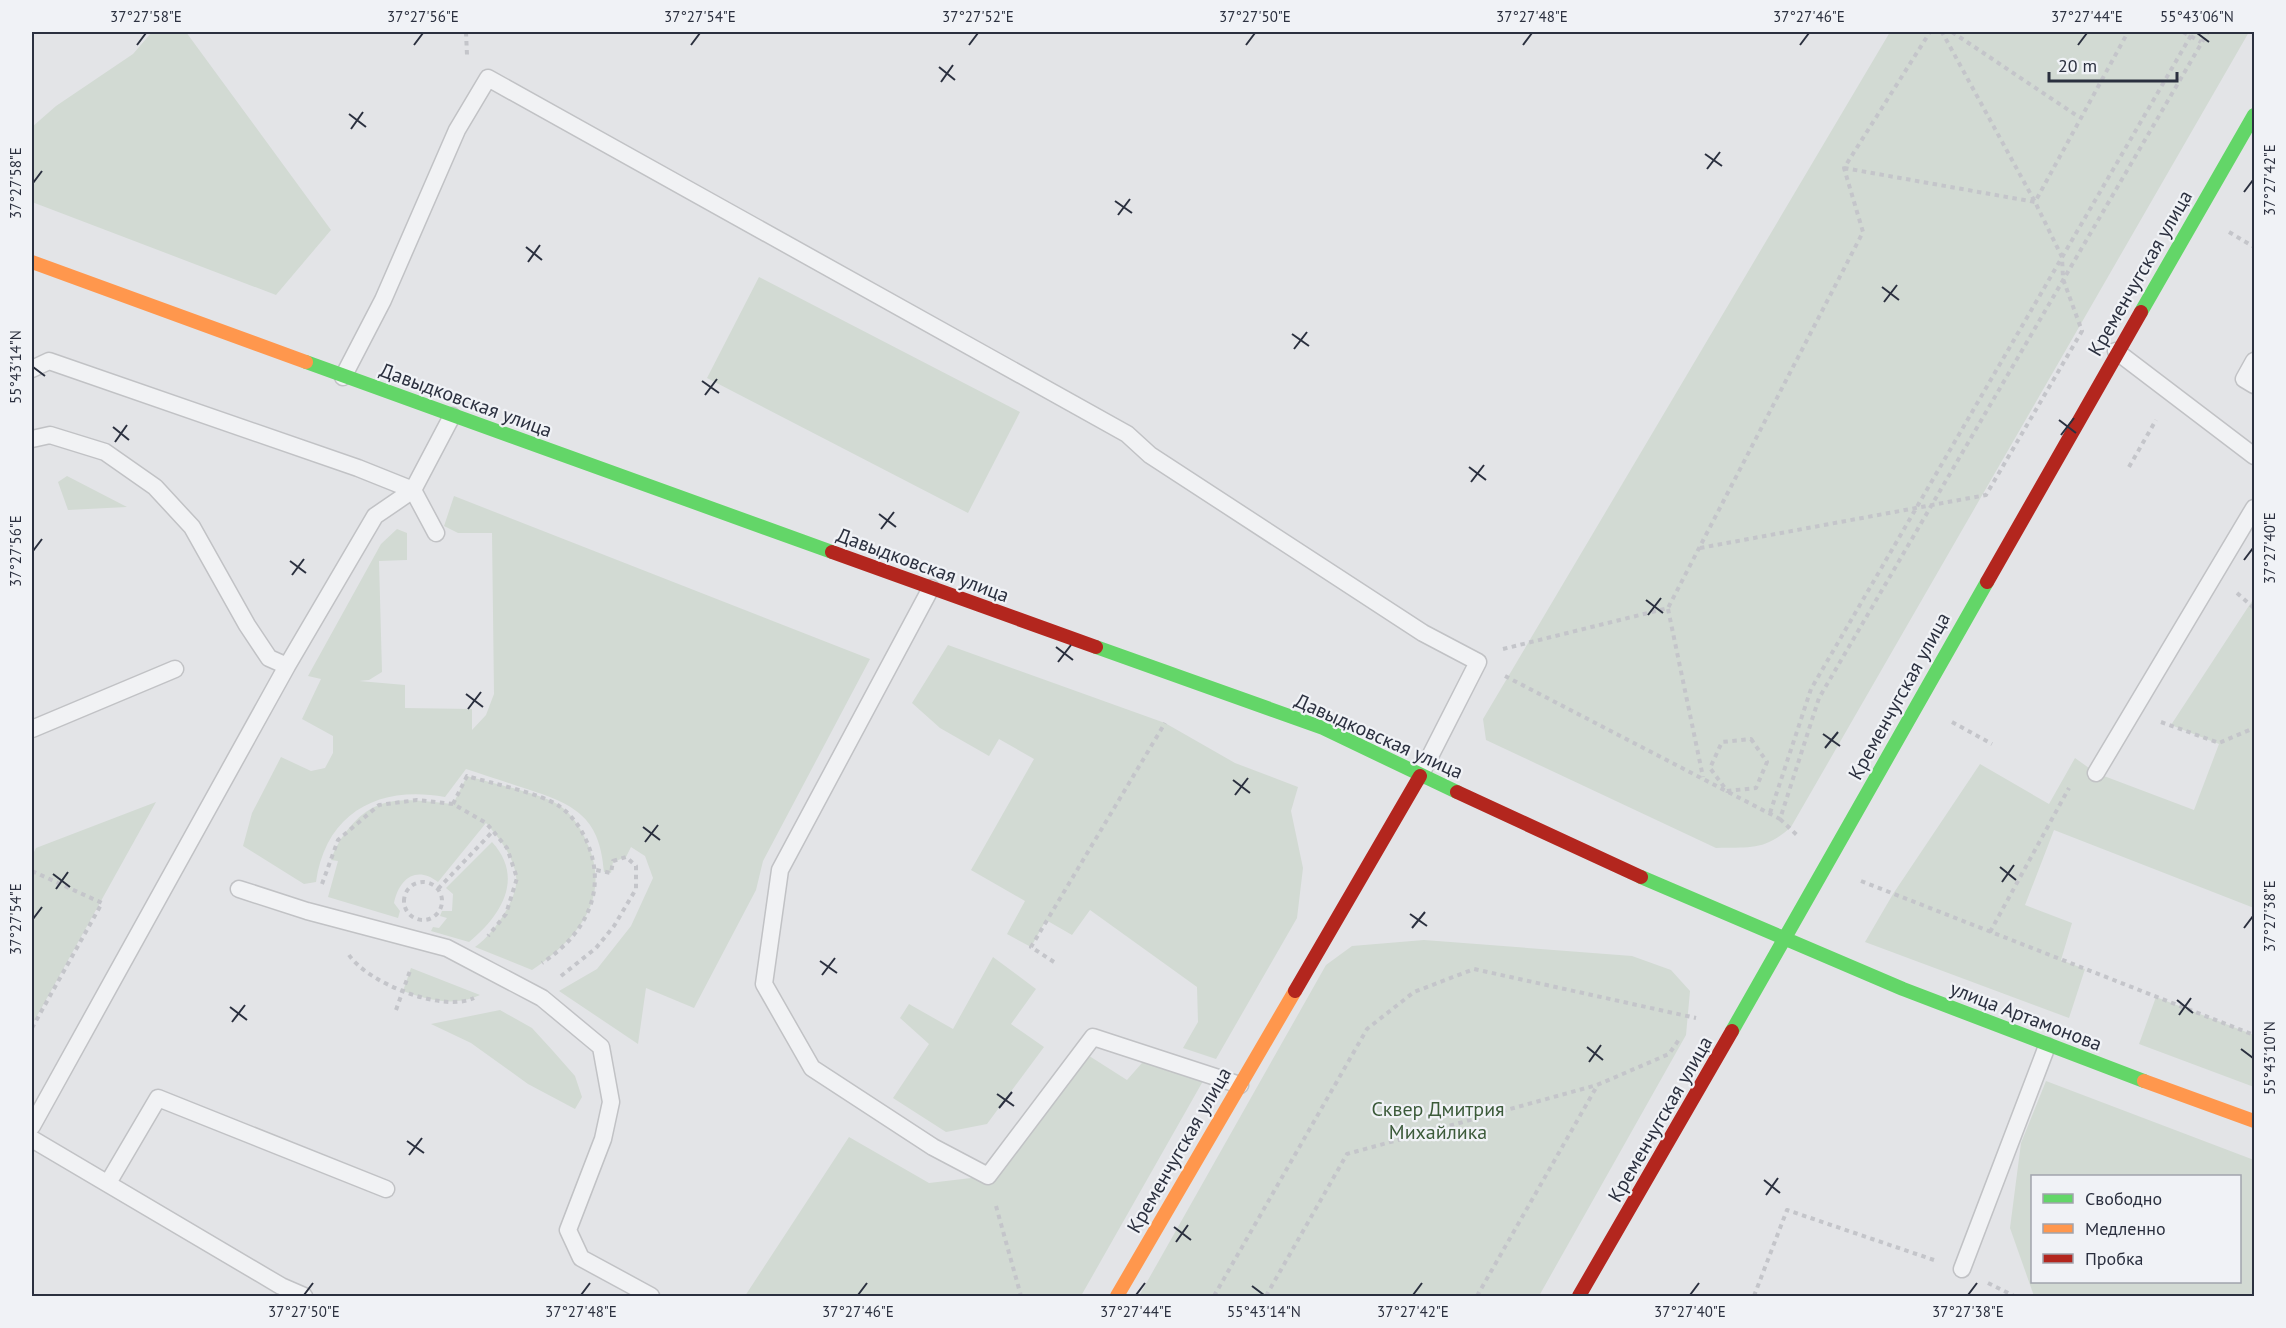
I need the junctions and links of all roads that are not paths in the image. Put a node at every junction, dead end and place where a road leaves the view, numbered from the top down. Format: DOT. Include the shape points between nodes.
graph roads {
  1 [pos="2254,115"];
  2 [pos="32,262"];
  3 [pos="2116,351"];
  4 [pos="2254,361"];
  5 [pos="32,369"];
  6 [pos="343,376"];
  7 [pos="2254,386"];
  8 [pos="452,416"];
  9 [pos="32,439"];
  10 [pos="2254,456"];
  11 [pos="413,490"];
  12 [pos="2254,508"];
  13 [pos="436,533"];
  14 [pos="931,588"];
  15 [pos="288,666"];
  16 [pos="175,669"];
  17 [pos="32,729"];
  18 [pos="2096,772"];
  19 [pos="1420,776"];
  20 [pos="239,889"];
  21 [pos="1786,941"];
  22 [pos="2047,1046"];
  23 [pos="1240,1084"];
  24 [pos="2254,1122"];
  25 [pos="32,1126"];
  26 [pos="32,1138"];
  27 [pos="108,1183"];
  28 [pos="386,1189"];
  29 [pos="1962,1269"];
  30 [pos="278,1291"];
  31 [pos="304,1296"];
  32 [pos="651,1296"];
  33 [pos="1117,1296"];
  34 [pos="1579,1296"];
  1 -- 3 [label="street, Кременчугская улица"];
  2 -- 6 [label="street, Давыдковская улица"];
  3 -- 10 [label="lane"];
  3 -- 21 [label="street, Кременчугская улица"];
  4 -- 7 [label="lane" via="2244,380"];
  5 -- 11 [label="lane" via="49,361"];
  6 -- 8 [label="street, Давыдковская улица"];
  6 -- 19 [label="lane" via="382,300 457,130 488,78 1127,434 1150,455 1423,633 1478,662"];
  8 -- 11 [label="lane"];
  8 -- 14 [label="street, Давыдковская улица"];
  9 -- 15 [label="lane" via="50,435 105,452 155,487 192,527 269,658"];
  11 -- 13 [label="lane"];
  11 -- 15 [label="lane" via="375,516"];
  12 -- 18 [label="lane"];
  14 -- 19 [label="street, Давыдковская улица" via="1323,728"];
  14 -- 23 [label="lane" via="780,870 764,984 812,1068 933,1147 988,1176 1093,1037"];
  15 -- 25 [label="lane"];
  16 -- 17 [label="lane"];
  19 -- 21 [label="street, Давыдковская улица"];
  19 -- 23 [label="street, Кременчугская улица"];
  20 -- 32 [label="lane" via="447,948 542,998 601,1047 611,1102 603,1138 568,1230 581,1258"];
  21 -- 22 [label="street, улица Артамонова"];
  21 -- 34 [label="street, Кременчугская улица"];
  22 -- 24 [label="street, улица Артамонова"];
  22 -- 29 [label="lane"];
  23 -- 33 [label="street, Кременчугская улица"];
  26 -- 27 [label="lane"];
  27 -- 28 [label="lane" via="158,1098"];
  27 -- 30 [label="lane"];
  30 -- 31 [label="lane"];
}
